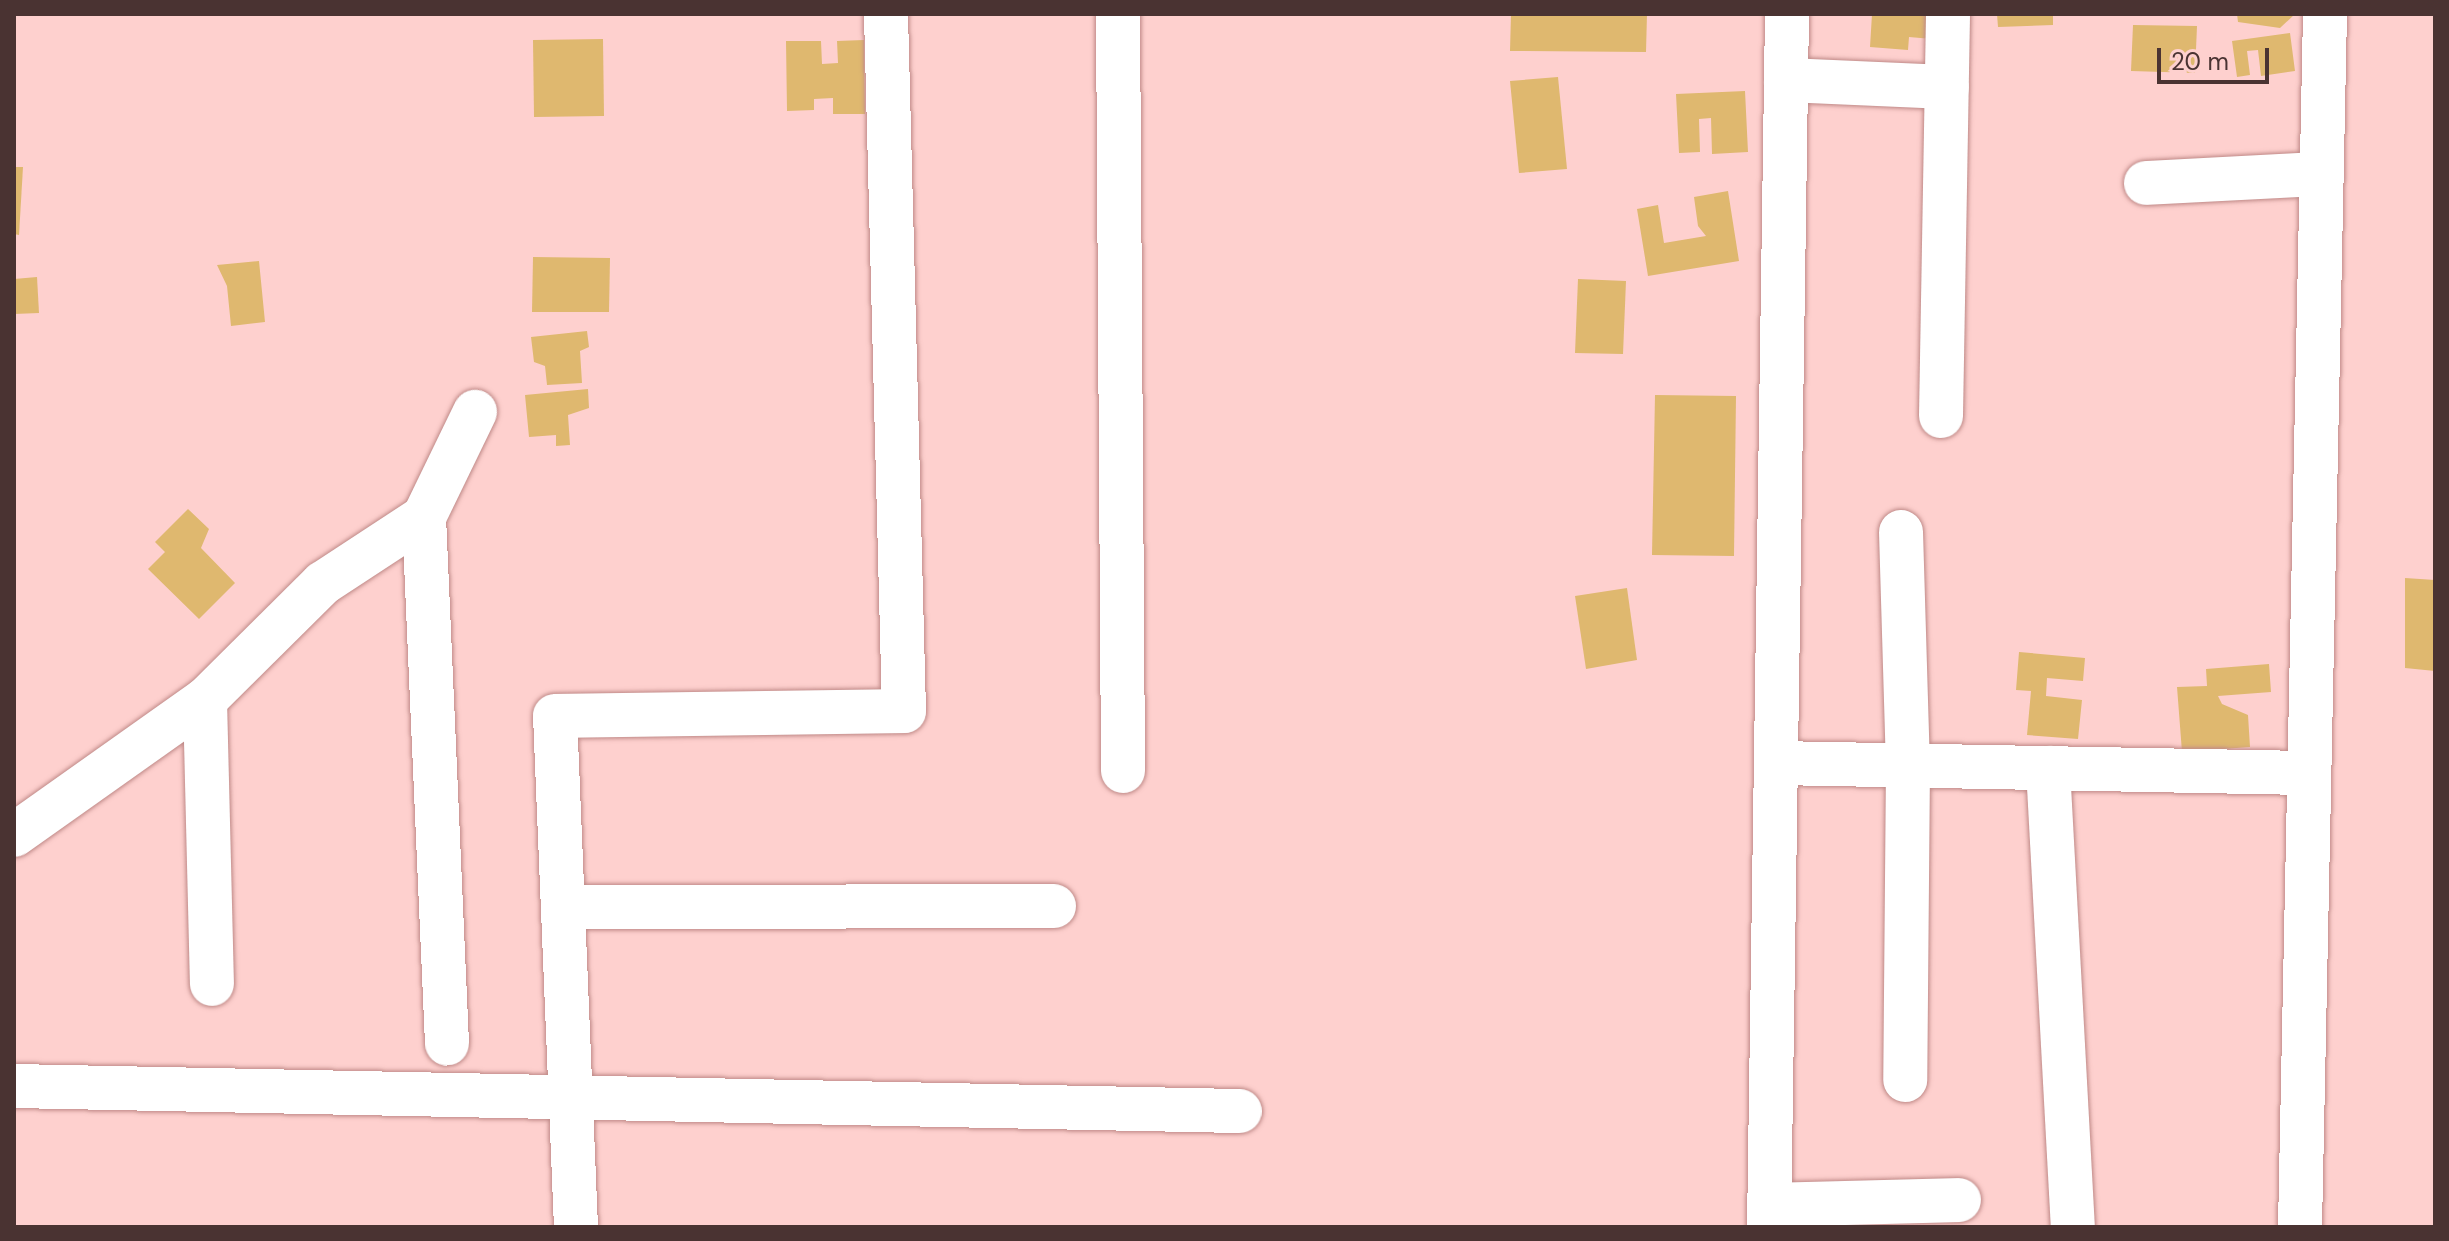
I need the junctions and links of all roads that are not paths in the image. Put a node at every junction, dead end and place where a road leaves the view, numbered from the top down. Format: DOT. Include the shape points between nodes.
graph roads {
  1 [pos="886,14"];
  2 [pos="1118,14"];
  3 [pos="1787,14"];
  4 [pos="1948,14"];
  5 [pos="2325,14"];
  6 [pos="1786,80"];
  7 [pos="1947,87"];
  8 [pos="2320,174"];
  9 [pos="2146,183"];
  10 [pos="475,412"];
  11 [pos="1941,416"];
  12 [pos="424,517"];
  13 [pos="1901,532"];
  14 [pos="205,700"];
  15 [pos="1776,763"];
  16 [pos="1908,765"];
  17 [pos="2048,768"];
  18 [pos="1123,771"];
  19 [pos="2307,773"];
  20 [pos="14,835"];
  21 [pos="1054,906"];
  22 [pos="563,907"];
  23 [pos="212,984"];
  24 [pos="447,1043"];
  25 [pos="1905,1080"];
  26 [pos="14,1086"];
  27 [pos="571,1098"];
  28 [pos="1240,1111"];
  29 [pos="1959,1200"];
  30 [pos="1769,1216"];
  31 [pos="576,1227"];
  32 [pos="2073,1227"];
  33 [pos="2300,1227"];
  1 -- 22 [label="street" via="904,711 555,716"];
  2 -- 18 [label="street"];
  3 -- 6 [label="street"];
  4 -- 7 [label="street"];
  5 -- 8 [label="street"];
  6 -- 7 [label="street"];
  6 -- 15 [label="street"];
  7 -- 11 [label="street"];
  8 -- 9 [label="street"];
  8 -- 19 [label="street"];
  10 -- 12 [label="street"];
  12 -- 14 [label="street" via="323,583"];
  12 -- 24 [label="street"];
  13 -- 16 [label="street"];
  14 -- 20 [label="street"];
  14 -- 23 [label="street"];
  15 -- 16 [label="street"];
  15 -- 30 [label="street"];
  16 -- 17 [label="street"];
  16 -- 25 [label="street"];
  17 -- 19 [label="street"];
  17 -- 32 [label="street"];
  19 -- 33 [label="street"];
  21 -- 22 [label="street"];
  22 -- 27 [label="street"];
  26 -- 27 [label="street"];
  27 -- 28 [label="street"];
  27 -- 31 [label="street"];
  29 -- 30 [label="street"];
}
